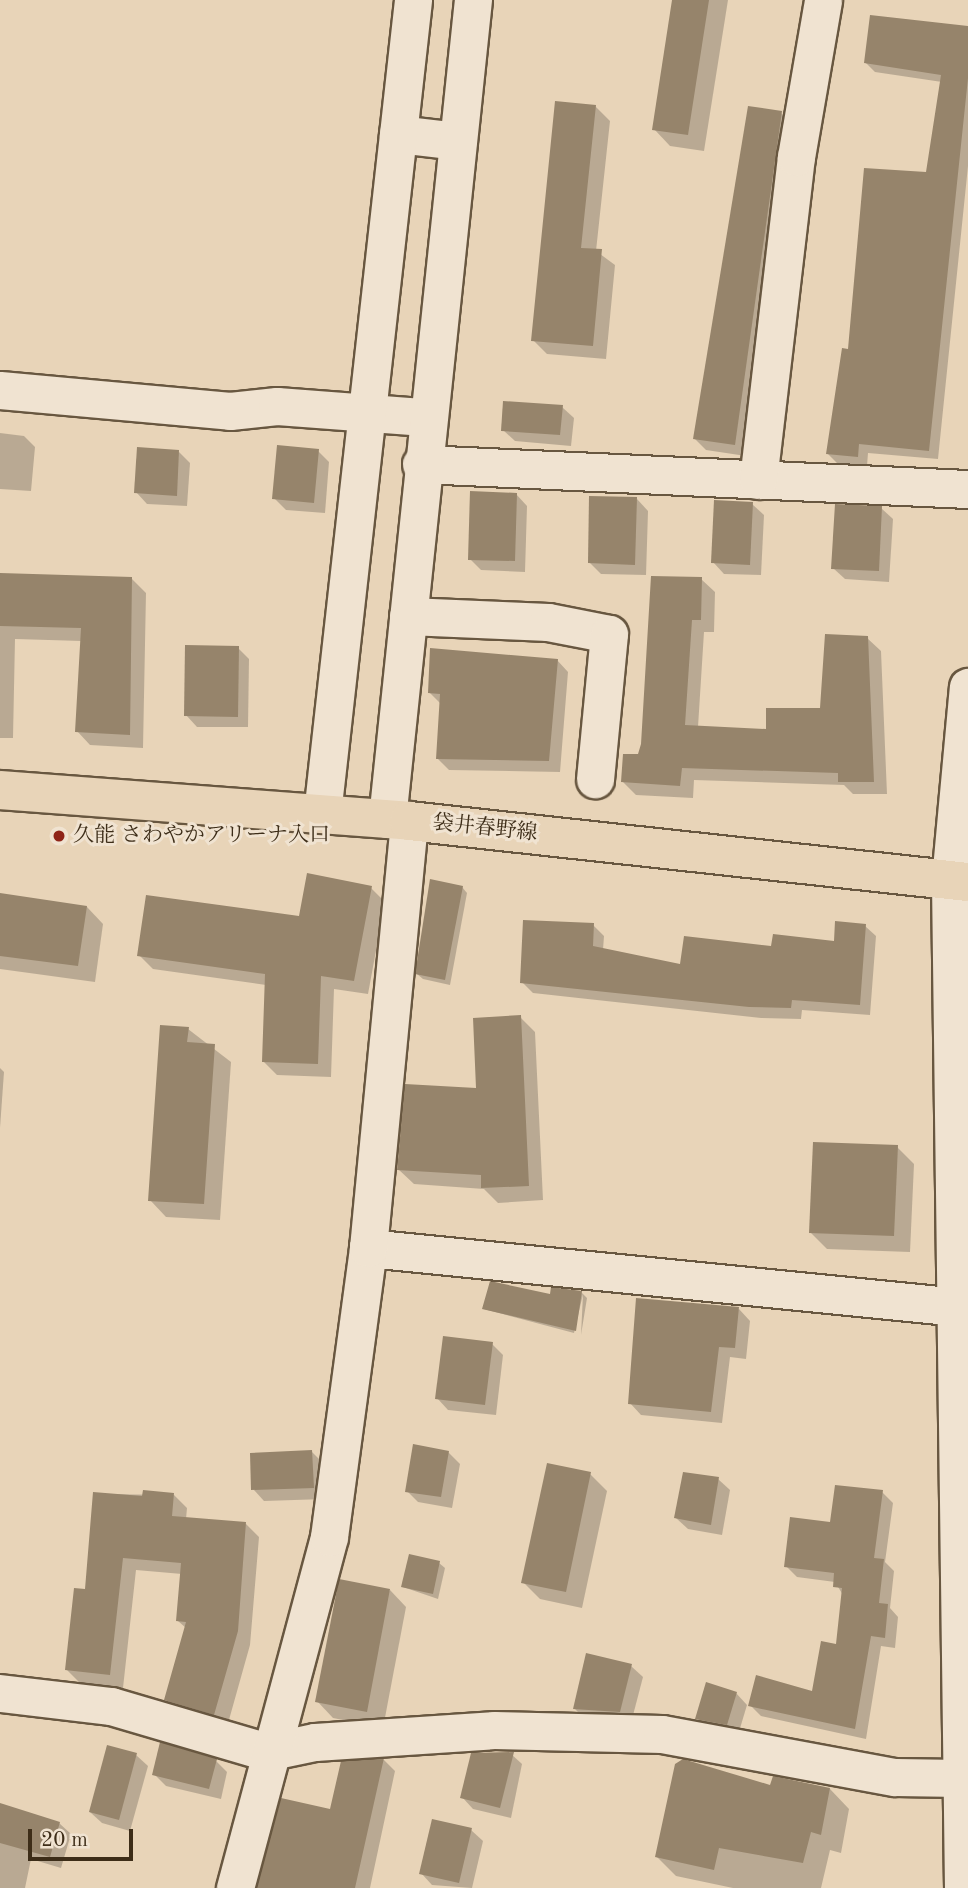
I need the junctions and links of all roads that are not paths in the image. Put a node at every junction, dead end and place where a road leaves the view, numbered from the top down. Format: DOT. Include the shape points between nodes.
graph roads {
  1 [pos="413,0"];
  2 [pos="473,0"];
  3 [pos="823,0"];
  4 [pos="398,134"];
  5 [pos="458,141"];
  6 [pos="0,390"];
  7 [pos="369,409"];
  8 [pos="425,417"];
  9 [pos="421,464"];
  10 [pos="758,480"];
  11 [pos="968,489"];
  12 [pos="408,616"];
  13 [pos="968,687"];
  14 [pos="595,779"];
  15 [pos="0,790"];
  16 [pos="322,814"];
  17 [pos="398,820"];
  18 [pos="959,881"];
  19 [pos="368,1248"];
  20 [pos="958,1307"];
  21 [pos="964,1446"];
  22 [pos="0,1693"];
  23 [pos="966,1693"];
  24 [pos="267,1752"];
  25 [pos="961,1778"];
  26 [pos="235,1888"];
  27 [pos="963,1888"];
  1 -- 4 [label="street"];
  2 -- 5 [label="street"];
  3 -- 10 [label="street" via="796,157"];
  4 -- 5 [label="street"];
  4 -- 7 [label="street"];
  5 -- 8 [label="street"];
  6 -- 7 [label="street" via="230,411"];
  7 -- 8 [label="street"];
  7 -- 16 [label="street"];
  8 -- 9 [label="street"];
  9 -- 10 [label="street"];
  9 -- 12 [label="street"];
  10 -- 11 [label="street"];
  12 -- 14 [label="street" via="548,622 608,634"];
  12 -- 17 [label="street"];
  13 -- 18 [label="street"];
  15 -- 16 [label="main road, 袋井春野線"];
  16 -- 17 [label="main road, 袋井春野線"];
  17 -- 18 [label="main road, 袋井春野線"];
  17 -- 19 [label="street"];
  18 -- 20 [label="street"];
  19 -- 20 [label="street"];
  19 -- 24 [label="street" via="329,1537"];
  20 -- 21 [label="street"];
  21 -- 23 [label="street"];
  22 -- 24 [label="street" via="111,1706"];
  23 -- 25 [label="street"];
  24 -- 25 [label="street" via="316,1742 494,1730 662,1734 895,1777"];
  24 -- 26 [label="street"];
  25 -- 27 [label="street"];
}
